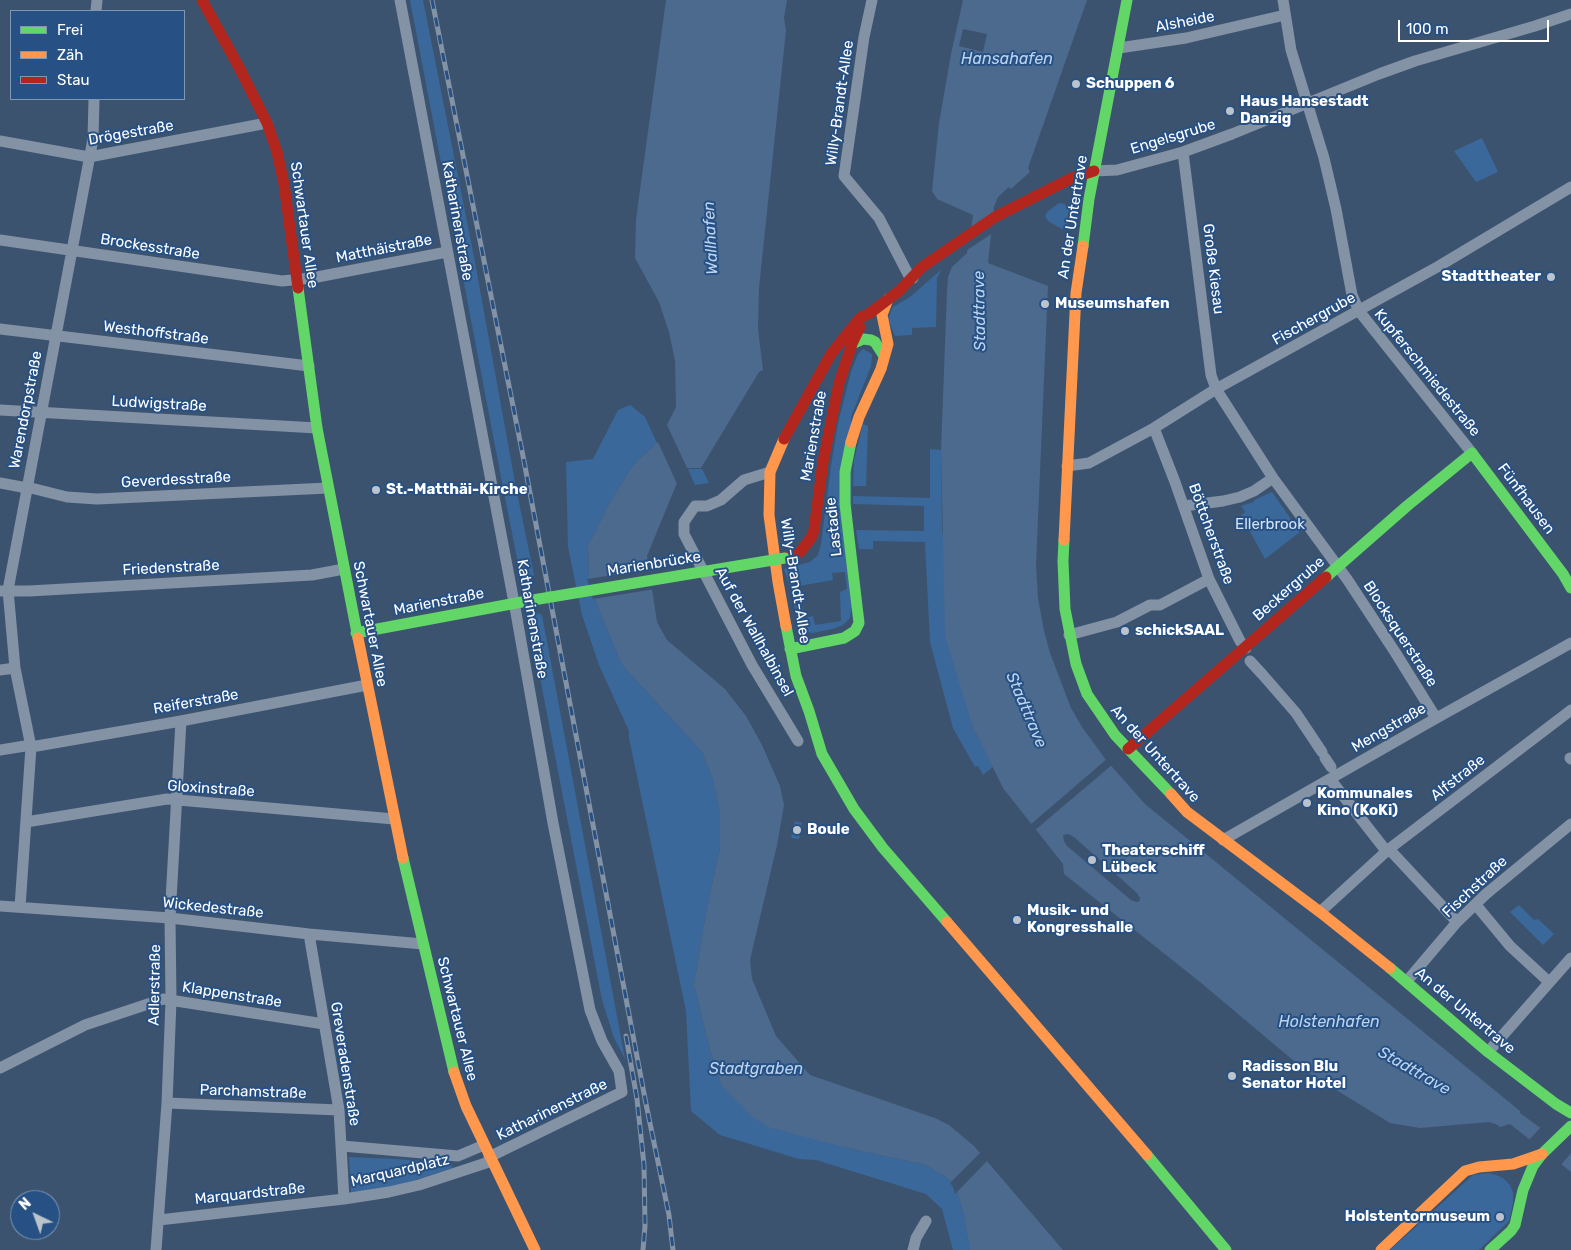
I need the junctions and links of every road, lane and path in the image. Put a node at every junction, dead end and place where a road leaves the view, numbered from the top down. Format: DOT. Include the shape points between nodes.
graph roads {
  1 [pos="202,0"];
  2 [pos="400,0"];
  3 [pos="872,0"];
  4 [pos="1126,0"];
  5 [pos="1283,0"];
  6 [pos="1571,14"];
  7 [pos="1285,15"];
  8 [pos="1118,48"];
  9 [pos="94,100"];
  10 [pos="1307,103"];
  11 [pos="267,123"];
  12 [pos="0,141"];
  13 [pos="1183,152"];
  14 [pos="89,157"];
  15 [pos="1094,171"];
  16 [pos="1571,187"];
  17 [pos="0,240"];
  18 [pos="71,250"];
  19 [pos="447,252"];
  20 [pos="913,278"];
  21 [pos="297,280"];
  22 [pos="888,299"];
  23 [pos="1359,311"];
  24 [pos="870,313"];
  25 [pos="0,329"];
  26 [pos="56,336"];
  27 [pos="852,344"];
  28 [pos="884,356"];
  29 [pos="309,366"];
  30 [pos="839,383"];
  31 [pos="1216,389"];
  32 [pos="809,392"];
  33 [pos="0,410"];
  34 [pos="41,412"];
  35 [pos="317,428"];
  36 [pos="1154,428"];
  37 [pos="1472,453"];
  38 [pos="1067,466"];
  39 [pos="770,472"];
  40 [pos="1274,478"];
  41 [pos="0,483"];
  42 [pos="27,487"];
  43 [pos="328,488"];
  44 [pos="1184,506"];
  45 [pos="785,558"];
  46 [pos="1338,567"];
  47 [pos="344,569"];
  48 [pos="1209,579"];
  49 [pos="1571,588"];
  50 [pos="4,591"];
  51 [pos="527,601"];
  52 [pos="514,603"];
  53 [pos="356,633"];
  54 [pos="1069,635"];
  55 [pos="1571,643"];
  56 [pos="790,649"];
  57 [pos="1247,655"];
  58 [pos="15,668"];
  59 [pos="0,670"];
  60 [pos="367,685"];
  61 [pos="1571,710"];
  62 [pos="1436,718"];
  63 [pos="180,721"];
  64 [pos="798,741"];
  65 [pos="31,746"];
  66 [pos="1128,749"];
  67 [pos="0,750"];
  68 [pos="1328,764"];
  69 [pos="176,800"];
  70 [pos="394,819"];
  71 [pos="26,822"];
  72 [pos="1571,824"];
  73 [pos="1223,840"];
  74 [pos="1388,851"];
  75 [pos="1476,905"];
  76 [pos="0,906"];
  77 [pos="20,907"];
  78 [pos="1320,912"];
  79 [pos="170,918"];
  80 [pos="1457,922"];
  81 [pos="309,934"];
  82 [pos="423,944"];
  83 [pos="1571,958"];
  84 [pos="1407,981"];
  85 [pos="1549,982"];
  86 [pos="171,1001"];
  87 [pos="324,1024"];
  88 [pos="1488,1052"];
  89 [pos="0,1068"];
  90 [pos="167,1103"];
  91 [pos="339,1110"];
  92 [pos="1571,1113"];
  93 [pos="1567,1130"];
  94 [pos="484,1145"];
  95 [pos="342,1146"];
  96 [pos="1543,1153"];
  97 [pos="458,1156"];
  98 [pos="490,1159"];
  99 [pos="463,1172"];
  100 [pos="344,1199"];
  101 [pos="159,1220"];
  102 [pos="926,1221"];
  103 [pos="1494,1249"];
  104 [pos="156,1250"];
  105 [pos="535,1250"];
  106 [pos="913,1250"];
  107 [pos="1226,1250"];
  108 [pos="1381,1250"];
  1 -- 11 [label="main road, Schwartauer Allee"];
  2 -- 19 [label="street, Katharinenstraße"];
  3 -- 20 [label="street, Willy-Brandt-Allee" via="844,176 879,218"];
  4 -- 8 [label="main road, An der Untertrave"];
  5 -- 7 [label="street, Kupferschmiedestraße"];
  6 -- 10 [label="street, Engelsgrube" via="1415,61"];
  7 -- 8 [label="street, Alsheide" via="1173,41"];
  7 -- 10 [label="street, Kupferschmiedestraße" via="1291,50"];
  8 -- 15 [label="main road, An der Untertrave"];
  9 -- 14 [label="street, Warendorpstraße" via="93,140"];
  10 -- 13 [label="street, Engelsgrube"];
  10 -- 23 [label="street, Kupferschmiedestraße" via="1324,158 1352,295"];
  11 -- 14 [label="street, Drögestraße"];
  11 -- 21 [label="main road, Schwartauer Allee" via="284,184"];
  12 -- 14 [label="street, Drögestraße"];
  13 -- 15 [label="street, Engelsgrube" via="1117,170"];
  13 -- 31 [label="street, Große Kiesau"];
  14 -- 18 [label="street, Warendorpstraße"];
  15 -- 20 [label="main road, Willy-Brandt-Allee" via="1072,178 1022,204"];
  15 -- 38 [label="main road, An der Untertrave" via="1076,292"];
  16 -- 23 [label="street, Fischergrube"];
  17 -- 18 [label="street, Brockesstraße"];
  18 -- 21 [label="street, Brockesstraße" via="268,280"];
  18 -- 26 [label="street, Warendorpstraße"];
  19 -- 21 [label="street, Matthäistraße"];
  19 -- 52 [label="street, Katharinenstraße"];
  20 -- 22 [label="main road, Willy-Brandt-Allee"];
  21 -- 29 [label="main road, Schwartauer Allee"];
  22 -- 24 [label="main road, Willy-Brandt-Allee"];
  22 -- 28 [label="main road, Lastadie" via="882,315 888,344"];
  23 -- 31 [label="street, Fischergrube"];
  23 -- 37 [label="street, Kupferschmiedestraße"];
  24 -- 27 [label="main road, Marienstraße"];
  24 -- 32 [label="main road, Willy-Brandt-Allee" via="860,318 831,354"];
  25 -- 26 [label="street, Westhoffstraße"];
  26 -- 29 [label="street, Westhoffstraße"];
  26 -- 34 [label="street, Warendorpstraße"];
  27 -- 28 [label="main road" via="862,338 871,340"];
  27 -- 30 [label="main road, Marienstraße"];
  28 -- 56 [label="main road, Lastadie" via="859,417 845,472 845,504 858,627 844,638"];
  29 -- 35 [label="main road, Schwartauer Allee"];
  30 -- 32 [label="main road" via="826,380"];
  30 -- 45 [label="main road, Marienstraße" via="823,462 814,530 800,552"];
  31 -- 36 [label="street, Fischergrube"];
  31 -- 40 [label="street"];
  32 -- 39 [label="main road, Willy-Brandt-Allee"];
  33 -- 34 [label="street, Ludwigstraße"];
  34 -- 35 [label="street, Ludwigstraße"];
  34 -- 42 [label="street, Warendorpstraße"];
  35 -- 43 [label="main road, Schwartauer Allee"];
  36 -- 38 [label="street, Fischergrube" via="1089,463"];
  36 -- 44 [label="street, Böttcherstraße"];
  37 -- 46 [label="main road, Beckergrube"];
  37 -- 49 [label="main road, Fünfhausen"];
  38 -- 54 [label="main road, An der Untertrave" via="1063,561"];
  39 -- 56 [label="main road, Willy-Brandt-Allee" via="769,515"];
  39 -- 64 [label="street, Auf der Wallhalbinsel" via="744,480 721,500 707,506 695,506 684,522 684,534 752,664"];
  40 -- 44 [label="street" via="1240,497"];
  40 -- 46 [label="street"];
  41 -- 42 [label="street, Geverdesstraße"];
  42 -- 43 [label="street, Geverdesstraße" via="97,499"];
  42 -- 50 [label="street, Warendorpstraße"];
  43 -- 47 [label="main road, Schwartauer Allee"];
  44 -- 48 [label="street, Böttcherstraße"];
  45 -- 51 [label="main road, Marienbrücke, bridge"];
  46 -- 57 [label="main road, Beckergrube"];
  46 -- 62 [label="street, Blocksquerstraße"];
  47 -- 50 [label="street, Friedenstraße" via="312,575"];
  47 -- 53 [label="main road, Schwartauer Allee"];
  48 -- 54 [label="street" via="1160,605 1150,604 1117,622"];
  48 -- 57 [label="street, Böttcherstraße"];
  50 -- 58 [label="street, Warendorpstraße"];
  51 -- 52 [label="main road, Marienstraße"];
  52 -- 53 [label="main road, Marienstraße"];
  52 -- 98 [label="street, Katharinenstraße" via="590,1010 619,1071 622,1092"];
  53 -- 60 [label="main road, Schwartauer Allee"];
  54 -- 66 [label="main road, An der Untertrave" via="1087,694"];
  55 -- 62 [label="street, Mengstraße"];
  56 -- 107 [label="main road, Willy-Brandt-Allee" via="822,754 854,809 883,848"];
  57 -- 66 [label="main road, Beckergrube"];
  57 -- 68 [label="street, Böttcherstraße" via="1296,713"];
  58 -- 59 [label="street"];
  58 -- 65 [label="street, Warendorpstraße"];
  60 -- 63 [label="street, Reiferstraße"];
  60 -- 70 [label="main road, Schwartauer Allee"];
  61 -- 74 [label="street, Alfstraße"];
  62 -- 68 [label="street, Mengstraße"];
  63 -- 65 [label="street, Reiferstraße"];
  63 -- 69 [label="street, Adlerstraße"];
  65 -- 67 [label="street, Reiferstraße"];
  65 -- 71 [label="street, Warendorpstraße"];
  66 -- 73 [label="main road, An der Untertrave" via="1187,812"];
  68 -- 73 [label="street, Mengstraße"];
  68 -- 74 [label="street, Böttcherstraße"];
  69 -- 70 [label="street, Gloxinstraße"];
  69 -- 71 [label="street, Gloxinstraße"];
  69 -- 79 [label="street, Adlerstraße"];
  70 -- 82 [label="main road, Schwartauer Allee"];
  71 -- 77 [label="street, Warendorpstraße"];
  72 -- 75 [label="street, Fischstraße"];
  73 -- 78 [label="main road, An der Untertrave"];
  74 -- 78 [label="street, Alfstraße"];
  74 -- 80 [label="street, Böttcherstraße"];
  75 -- 80 [label="street, Fischstraße"];
  75 -- 85 [label="street" via="1510,946"];
  76 -- 77 [label="street, Wickedestraße"];
  77 -- 79 [label="street, Wickedestraße"];
  78 -- 84 [label="main road, An der Untertrave"];
  79 -- 81 [label="street, Wickedestraße"];
  79 -- 86 [label="street, Adlerstraße"];
  80 -- 84 [label="street, Fischstraße"];
  81 -- 82 [label="street, Wickedestraße"];
  81 -- 87 [label="street, Greveradenstraße"];
  82 -- 94 [label="main road, Schwartauer Allee" via="455,1076"];
  83 -- 85 [label="street"];
  84 -- 88 [label="main road, An der Untertrave"];
  85 -- 88 [label="street"];
  86 -- 87 [label="street, Klappenstraße"];
  86 -- 89 [label="street, Klappenstraße" via="163,999 85,1025"];
  86 -- 90 [label="street, Adlerstraße"];
  87 -- 91 [label="street, Greveradenstraße"];
  88 -- 92 [label="main road, An der Untertrave"];
  90 -- 91 [label="street, Parchamstraße"];
  90 -- 101 [label="street, Adlerstraße"];
  91 -- 95 [label="street, Greveradenstraße"];
  93 -- 96 [label="main road"];
  94 -- 97 [label="street, Marquardplatz"];
  94 -- 98 [label="main road, Schwartauer Allee"];
  95 -- 97 [label="street, Marquardplatz"];
  95 -- 100 [label="street, Greveradenstraße"];
  96 -- 103 [label="main road" via="1526,1181 1515,1225"];
  96 -- 108 [label="main road" via="1513,1164 1465,1172"];
  97 -- 99 [label="street, Marquardplatz"];
  98 -- 99 [label="street, Marquardplatz"];
  98 -- 105 [label="main road, Schwartauer Allee"];
  99 -- 100 [label="street, Marquardplatz" via="389,1192"];
  100 -- 101 [label="street, Marquardstraße"];
  101 -- 104 [label="street, Adlerstraße"];
  102 -- 106 [label="street"];
}
